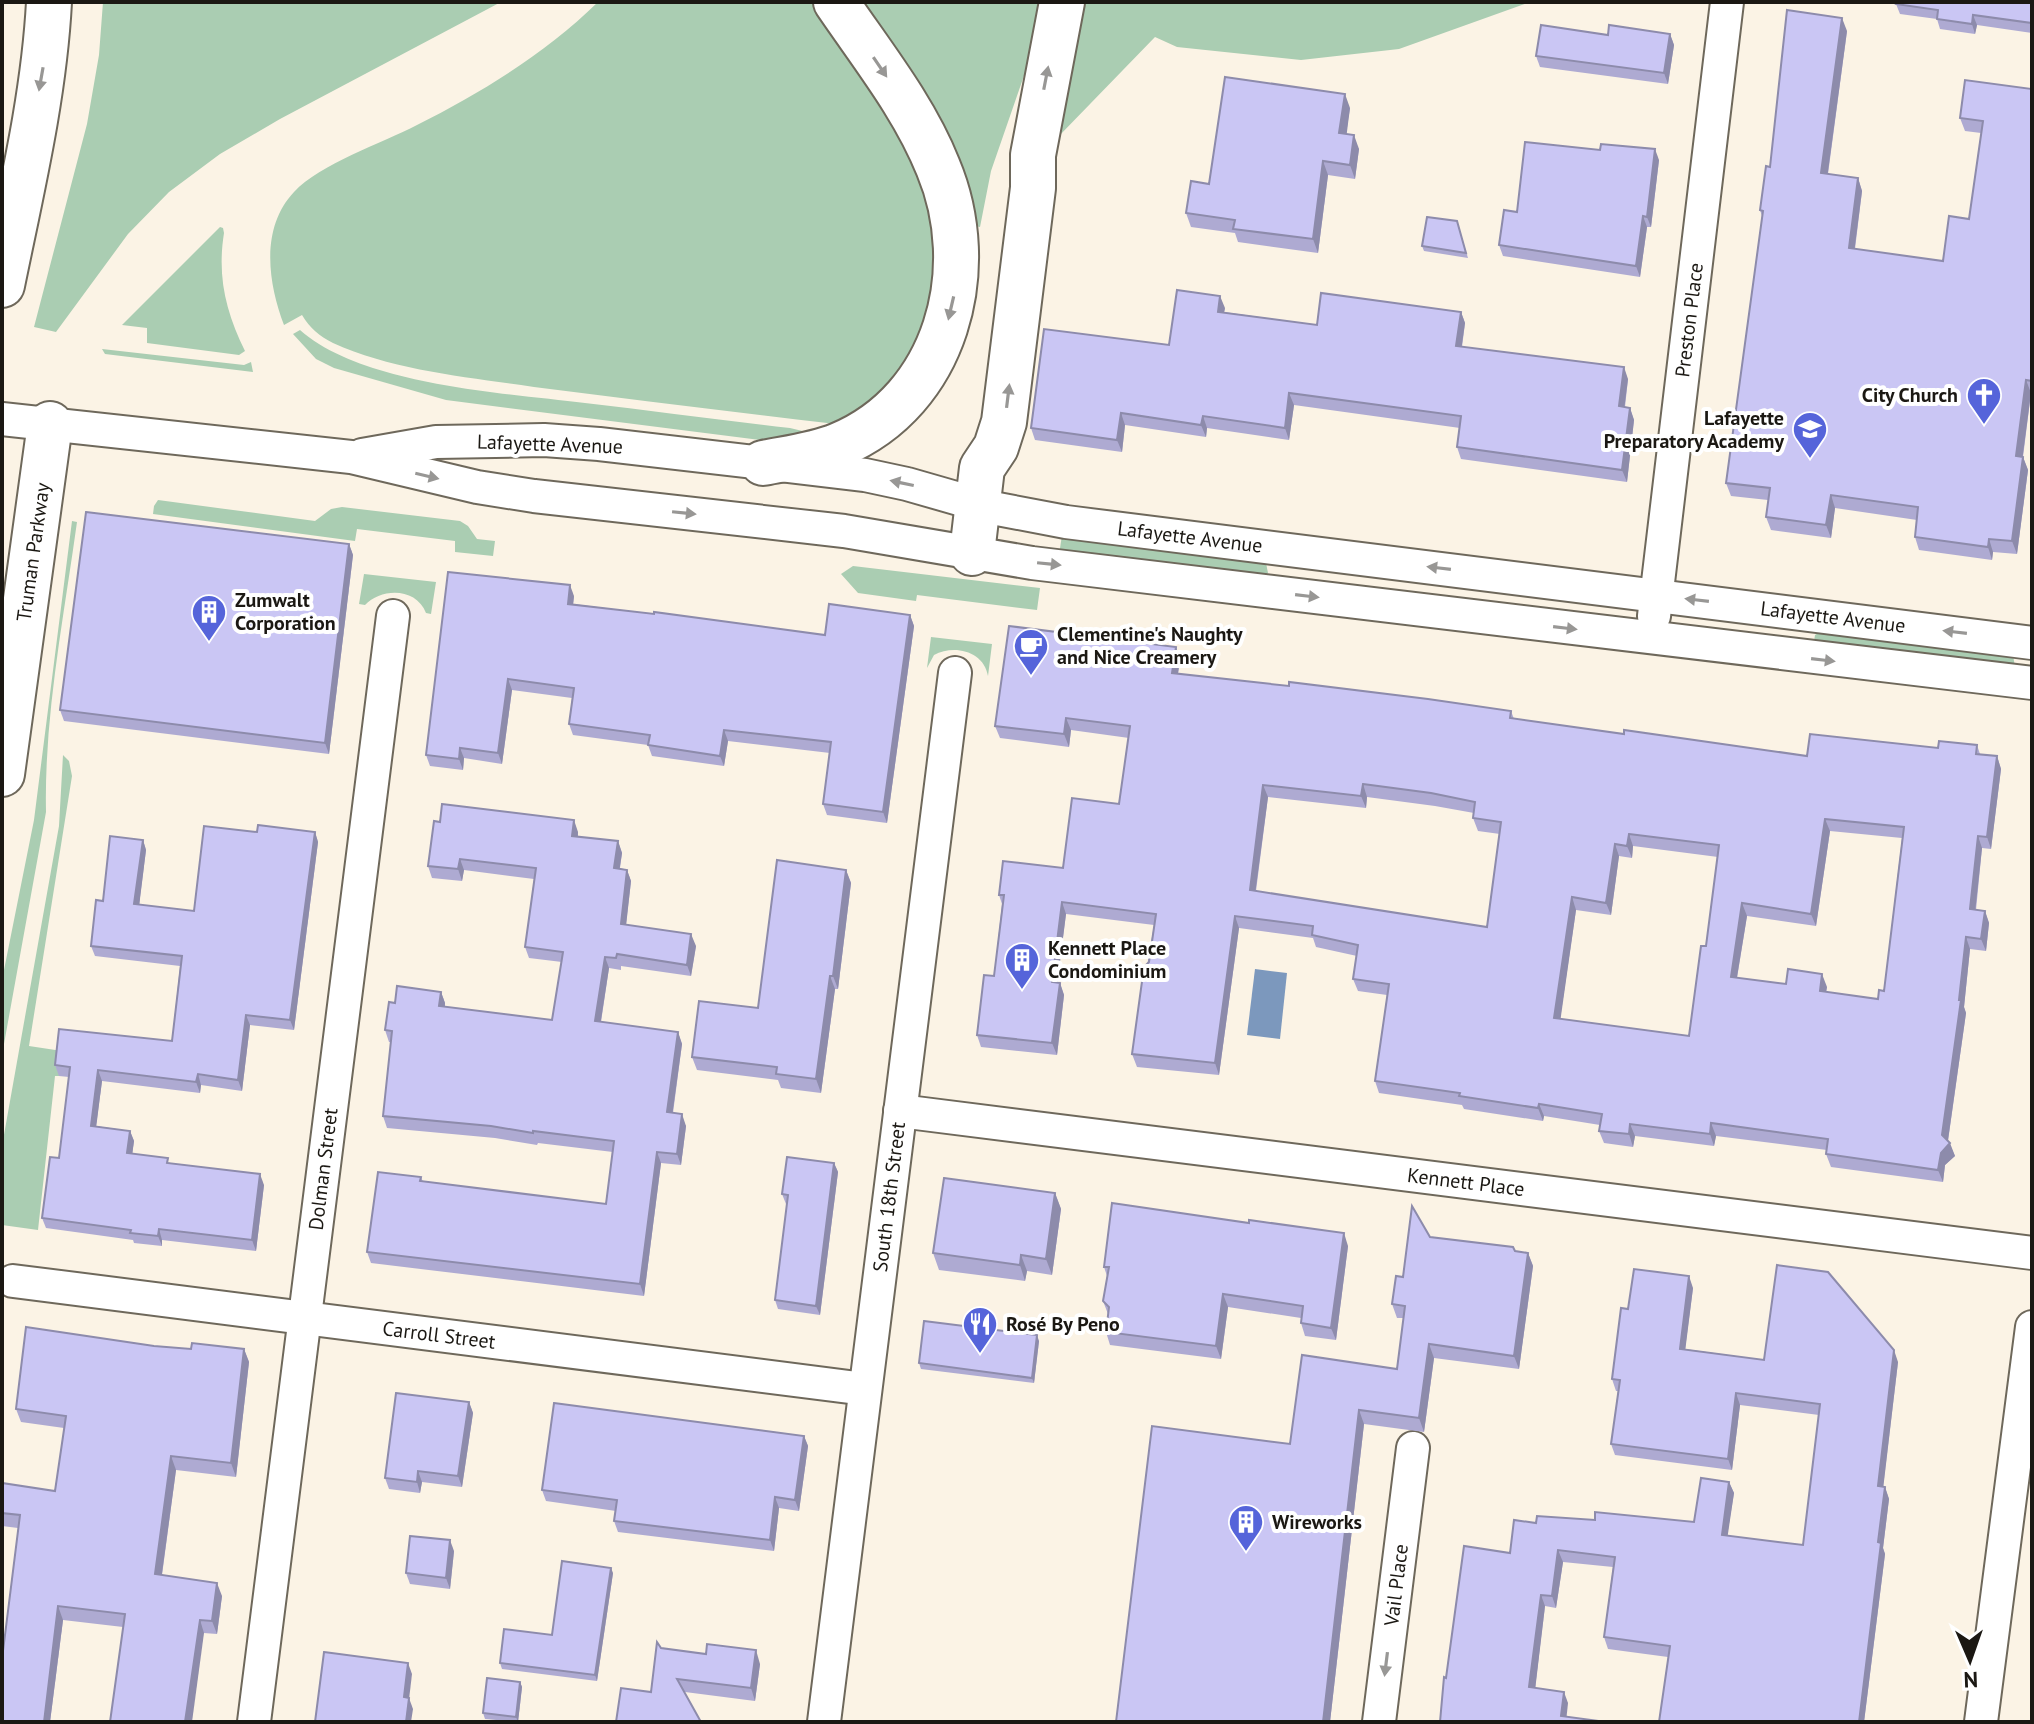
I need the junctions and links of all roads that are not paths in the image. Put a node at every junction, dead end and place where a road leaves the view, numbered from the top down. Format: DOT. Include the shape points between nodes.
graph roads {
  1 [pos="49,2"];
  2 [pos="836,2"];
  3 [pos="1062,2"];
  4 [pos="1727,2"];
  5 [pos="28,156"];
  6 [pos="2,206"];
  7 [pos="2,285"];
  8 [pos="2,419"];
  9 [pos="50,424"];
  10 [pos="351,457"];
  11 [pos="763,463"];
  12 [pos="980,486"];
  13 [pos="972,553"];
  14 [pos="1657,594"];
  15 [pos="393,616"];
  16 [pos="1652,639"];
  17 [pos="2032,643"];
  18 [pos="955,673"];
  19 [pos="2032,683"];
  20 [pos="2,774"];
  21 [pos="900,1111"];
  22 [pos="2032,1253"];
  23 [pos="13,1281"];
  24 [pos="305,1318"];
  25 [pos="2032,1327"];
  26 [pos="865,1389"];
  27 [pos="1413,1448"];
  28 [pos="254,1722"];
  29 [pos="824,1722"];
  30 [pos="1379,1722"];
  31 [pos="1981,1722"];
  1 -- 5 [label="main road, one-way"];
  2 -- 11 [label="main road, one-way" via="910,111 939,167 953,213 954,303 932,360 887,415 840,445"];
  12 -- 3 [label="main road, one-way" via="1004,422 1033,155"];
  4 -- 14 [label="street, Preston Place"];
  5 -- 6 [label="main road"];
  5 -- 7 [label="main road"];
  8 -- 9 [label="street, Lafayette Avenue"];
  9 -- 10 [label="street, Lafayette Avenue"];
  9 -- 20 [label="main road, Truman Parkway"];
  10 -- 11 [label="street, Lafayette Avenue" via="436,442 544,440"];
  10 -- 13 [label="street, Lafayette Avenue, one-way" via="519,494 844,531"];
  12 -- 11 [label="street, Lafayette Avenue, one-way" via="907,484"];
  12 -- 13 [label="main road"];
  14 -- 12 [label="street, Lafayette Avenue, one-way" via="1066,522 1017,514"];
  13 -- 16 [label="street, Lafayette Avenue, one-way"];
  14 -- 16 [label="street, Preston Place"];
  17 -- 14 [label="street, Lafayette Avenue, one-way"];
  15 -- 24 [label="street, Dolman Street"];
  16 -- 19 [label="street, Lafayette Avenue, one-way"];
  18 -- 21 [label="street, South 18th Street"];
  21 -- 22 [label="street, Kennett Place"];
  21 -- 26 [label="street, South 18th Street"];
  23 -- 24 [label="street, Carroll Street"];
  24 -- 26 [label="street, Carroll Street"];
  24 -- 28 [label="street, Dolman Street"];
  25 -- 31 [label="street"];
  26 -- 29 [label="street, South 18th Street"];
  27 -- 30 [label="street, Vail Place, one-way"];
}
